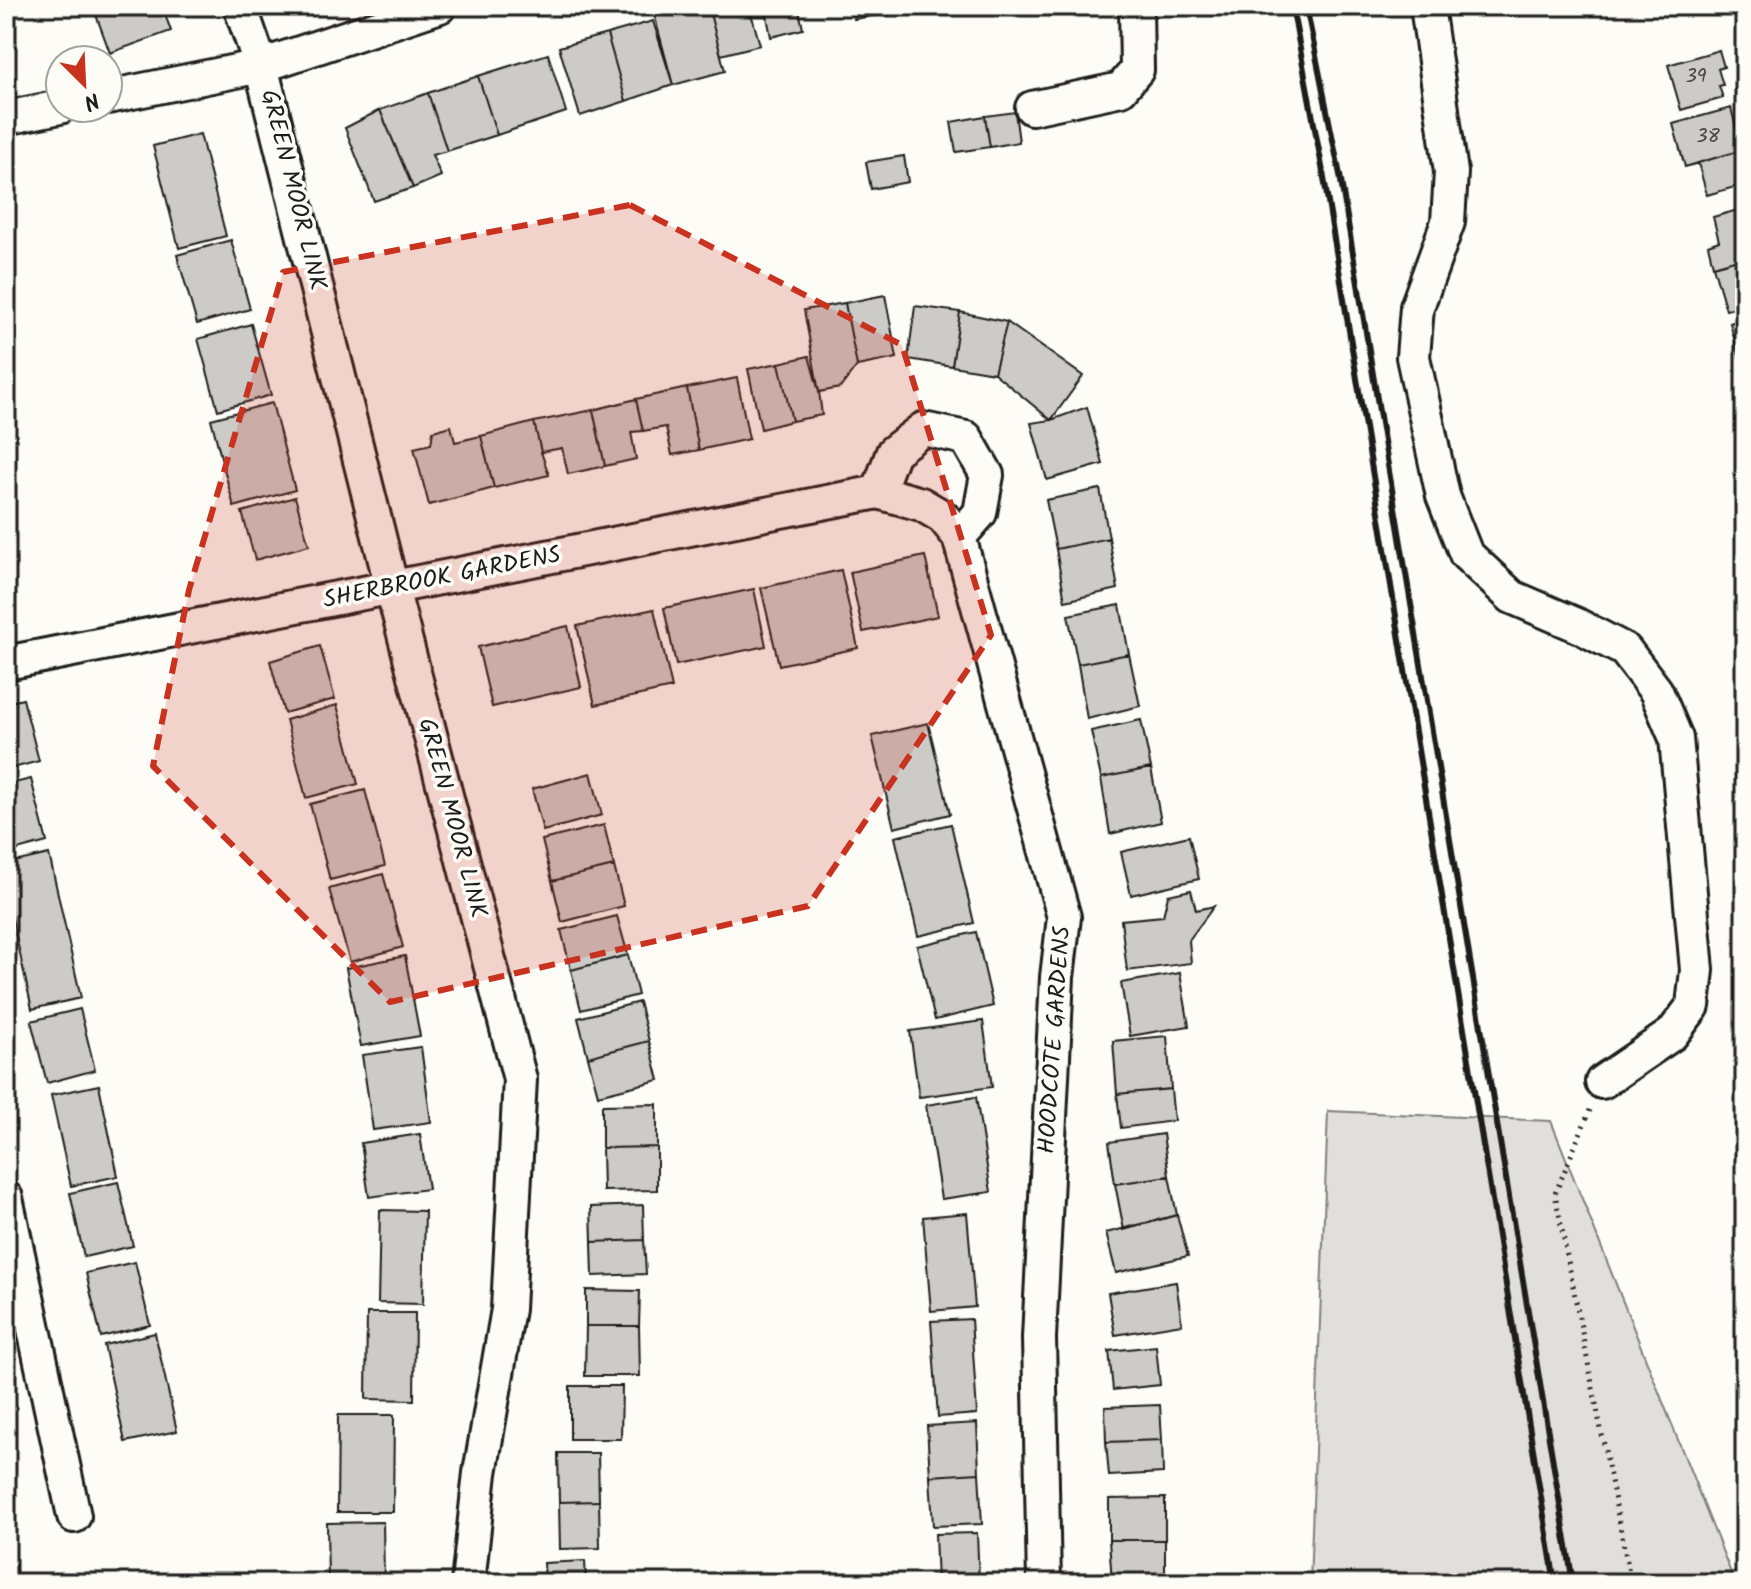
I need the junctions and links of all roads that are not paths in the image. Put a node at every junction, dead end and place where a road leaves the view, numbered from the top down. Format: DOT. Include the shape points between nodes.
graph roads {
  1 [pos="240,6"];
  2 [pos="440,6"];
  3 [pos="1136,6"];
  4 [pos="1427,6"];
  5 [pos="261,66"];
  6 [pos="124,94"];
  7 [pos="1032,108"];
  8 [pos="44,110"];
  9 [pos="6,118"];
  10 [pos="878,492"];
  11 [pos="951,527"];
  12 [pos="392,588"];
  13 [pos="6,663"];
  14 [pos="1602,1082"];
  15 [pos="6,1198"];
  16 [pos="74,1516"];
  17 [pos="468,1583"];
  18 [pos="1044,1583"];
  1 -- 5 [label="street, GREEN MOOR LINK"];
  2 -- 5 [label="street"];
  3 -- 7 [label="street" via="1137,70 1121,89"];
  4 -- 14 [label="street" via="1451,172 1448,222 1417,307 1413,357 1443,496 1466,554 1512,597 1625,650 1656,691 1676,738 1697,970 1693,1006 1672,1034"];
  5 -- 6 [label="street"];
  5 -- 12 [label="street, GREEN MOOR LINK"];
  8 -- 9 [label="street"];
  10 -- 11 [label="street, SHERBROOK GARDENS" via="921,504"];
  10 -- 11 [label="street" via="893,452 923,429 966,438 987,475 980,513"];
  10 -- 12 [label="street, SHERBROOK GARDENS"];
  11 -- 18 [label="street, HOODCOTE GARDENS" via="1064,917 1039,1338"];
  12 -- 13 [label="street, SHERBROOK GARDENS"];
  12 -- 17 [label="street, GREEN MOOR LINK" via="520,1079 508,1309 480,1473"];
  15 -- 16 [label="street"];
}
